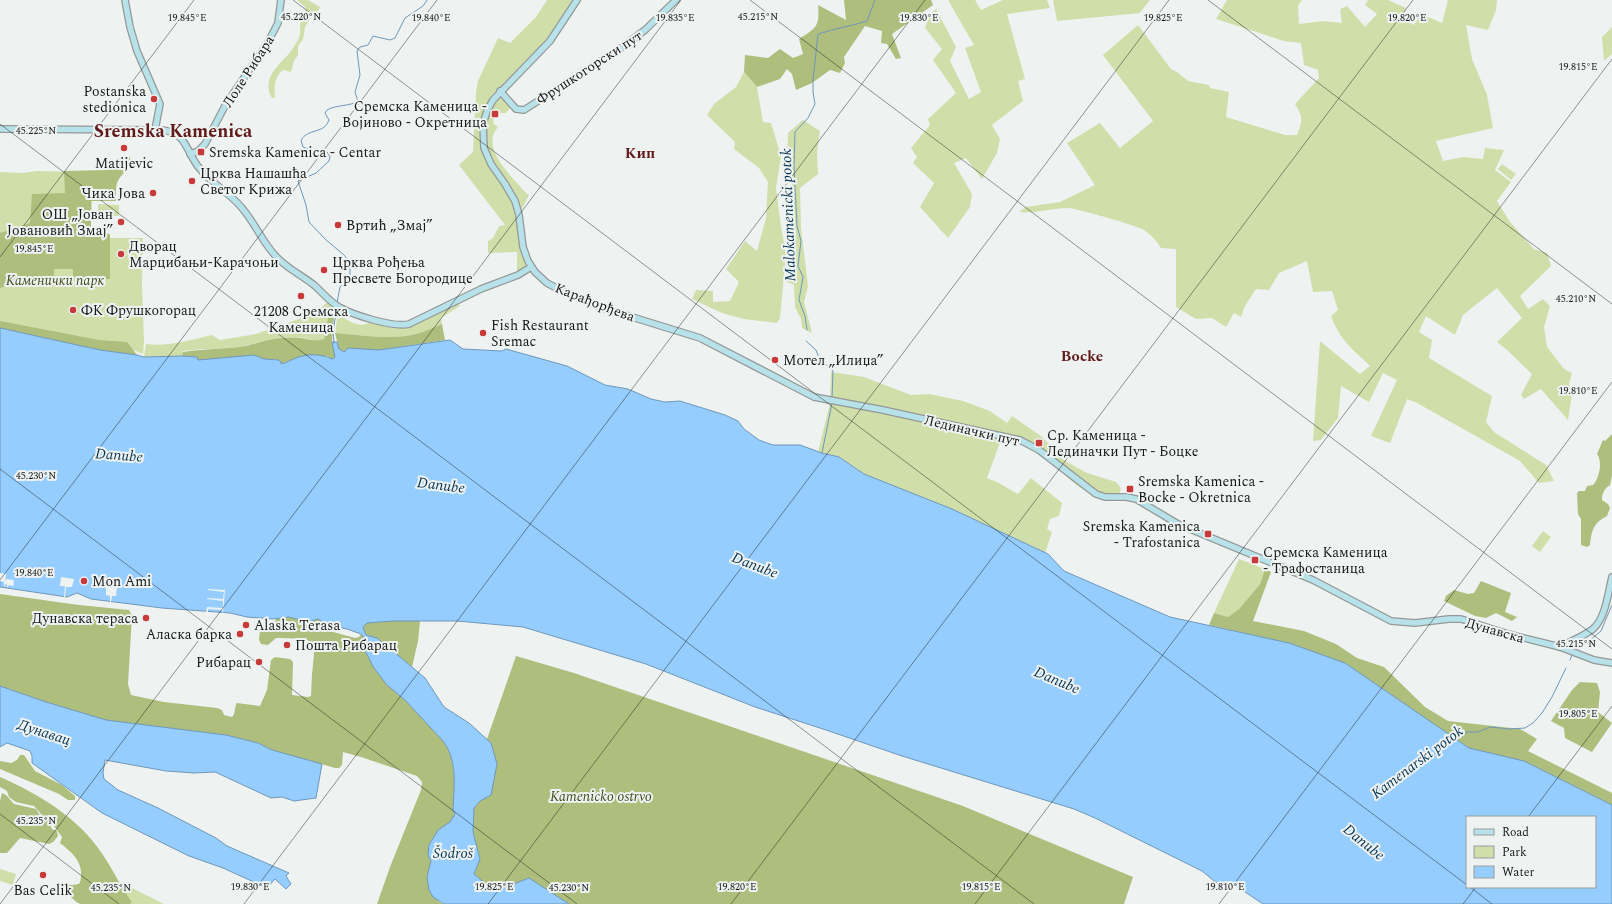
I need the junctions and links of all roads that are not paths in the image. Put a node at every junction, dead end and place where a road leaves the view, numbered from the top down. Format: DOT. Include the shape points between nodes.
graph roads {
  1 [pos="126,0"];
  2 [pos="281,0"];
  3 [pos="576,0"];
  4 [pos="676,0"];
  5 [pos="500,91"];
  6 [pos="0,130"];
  7 [pos="156,130"];
  8 [pos="190,154"];
  9 [pos="531,267"];
  10 [pos="749,363"];
  11 [pos="1612,577"];
  12 [pos="1313,580"];
  13 [pos="1573,640"];
  14 [pos="1560,647"];
  15 [pos="1570,650"];
  16 [pos="1612,663"];
  1 -- 7 [label="main road" via="137,51 160,104"];
  2 -- 8 [label="main road, Лоле Рибара" via="278,23 267,44 226,104 205,144"];
  3 -- 5 [label="main road" via="550,41"];
  4 -- 5 [label="main road, Фрушкогорски пут" via="627,44 524,110 516,109"];
  5 -- 9 [label="main road" via="485,117 483,142 491,164 515,201 523,247"];
  6 -- 7 [label="main road"];
  7 -- 8 [label="main road" via="170,131 179,136"];
  8 -- 9 [label="main road" via="204,174 242,208 278,258 337,306 385,322 405,325 416,321"];
  9 -- 10 [label="main road, Карађорђева" via="547,283 564,292 603,308 700,338"];
  10 -- 12 [label="main road, Лединачки пут" via="802,392 827,400 1020,440 1039,450 1096,494 1136,499 1189,529"];
  11 -- 13 [label="main road" via="1598,623"];
  12 -- 14 [label="main road, Дунавска" via="1390,621 1415,624 1461,620"];
  13 -- 14 [label="main road"];
  13 -- 15 [label="main road"];
  14 -- 15 [label="main road, Дунавска"];
  15 -- 16 [label="main road, Дунавска" via="1588,658"];
}
